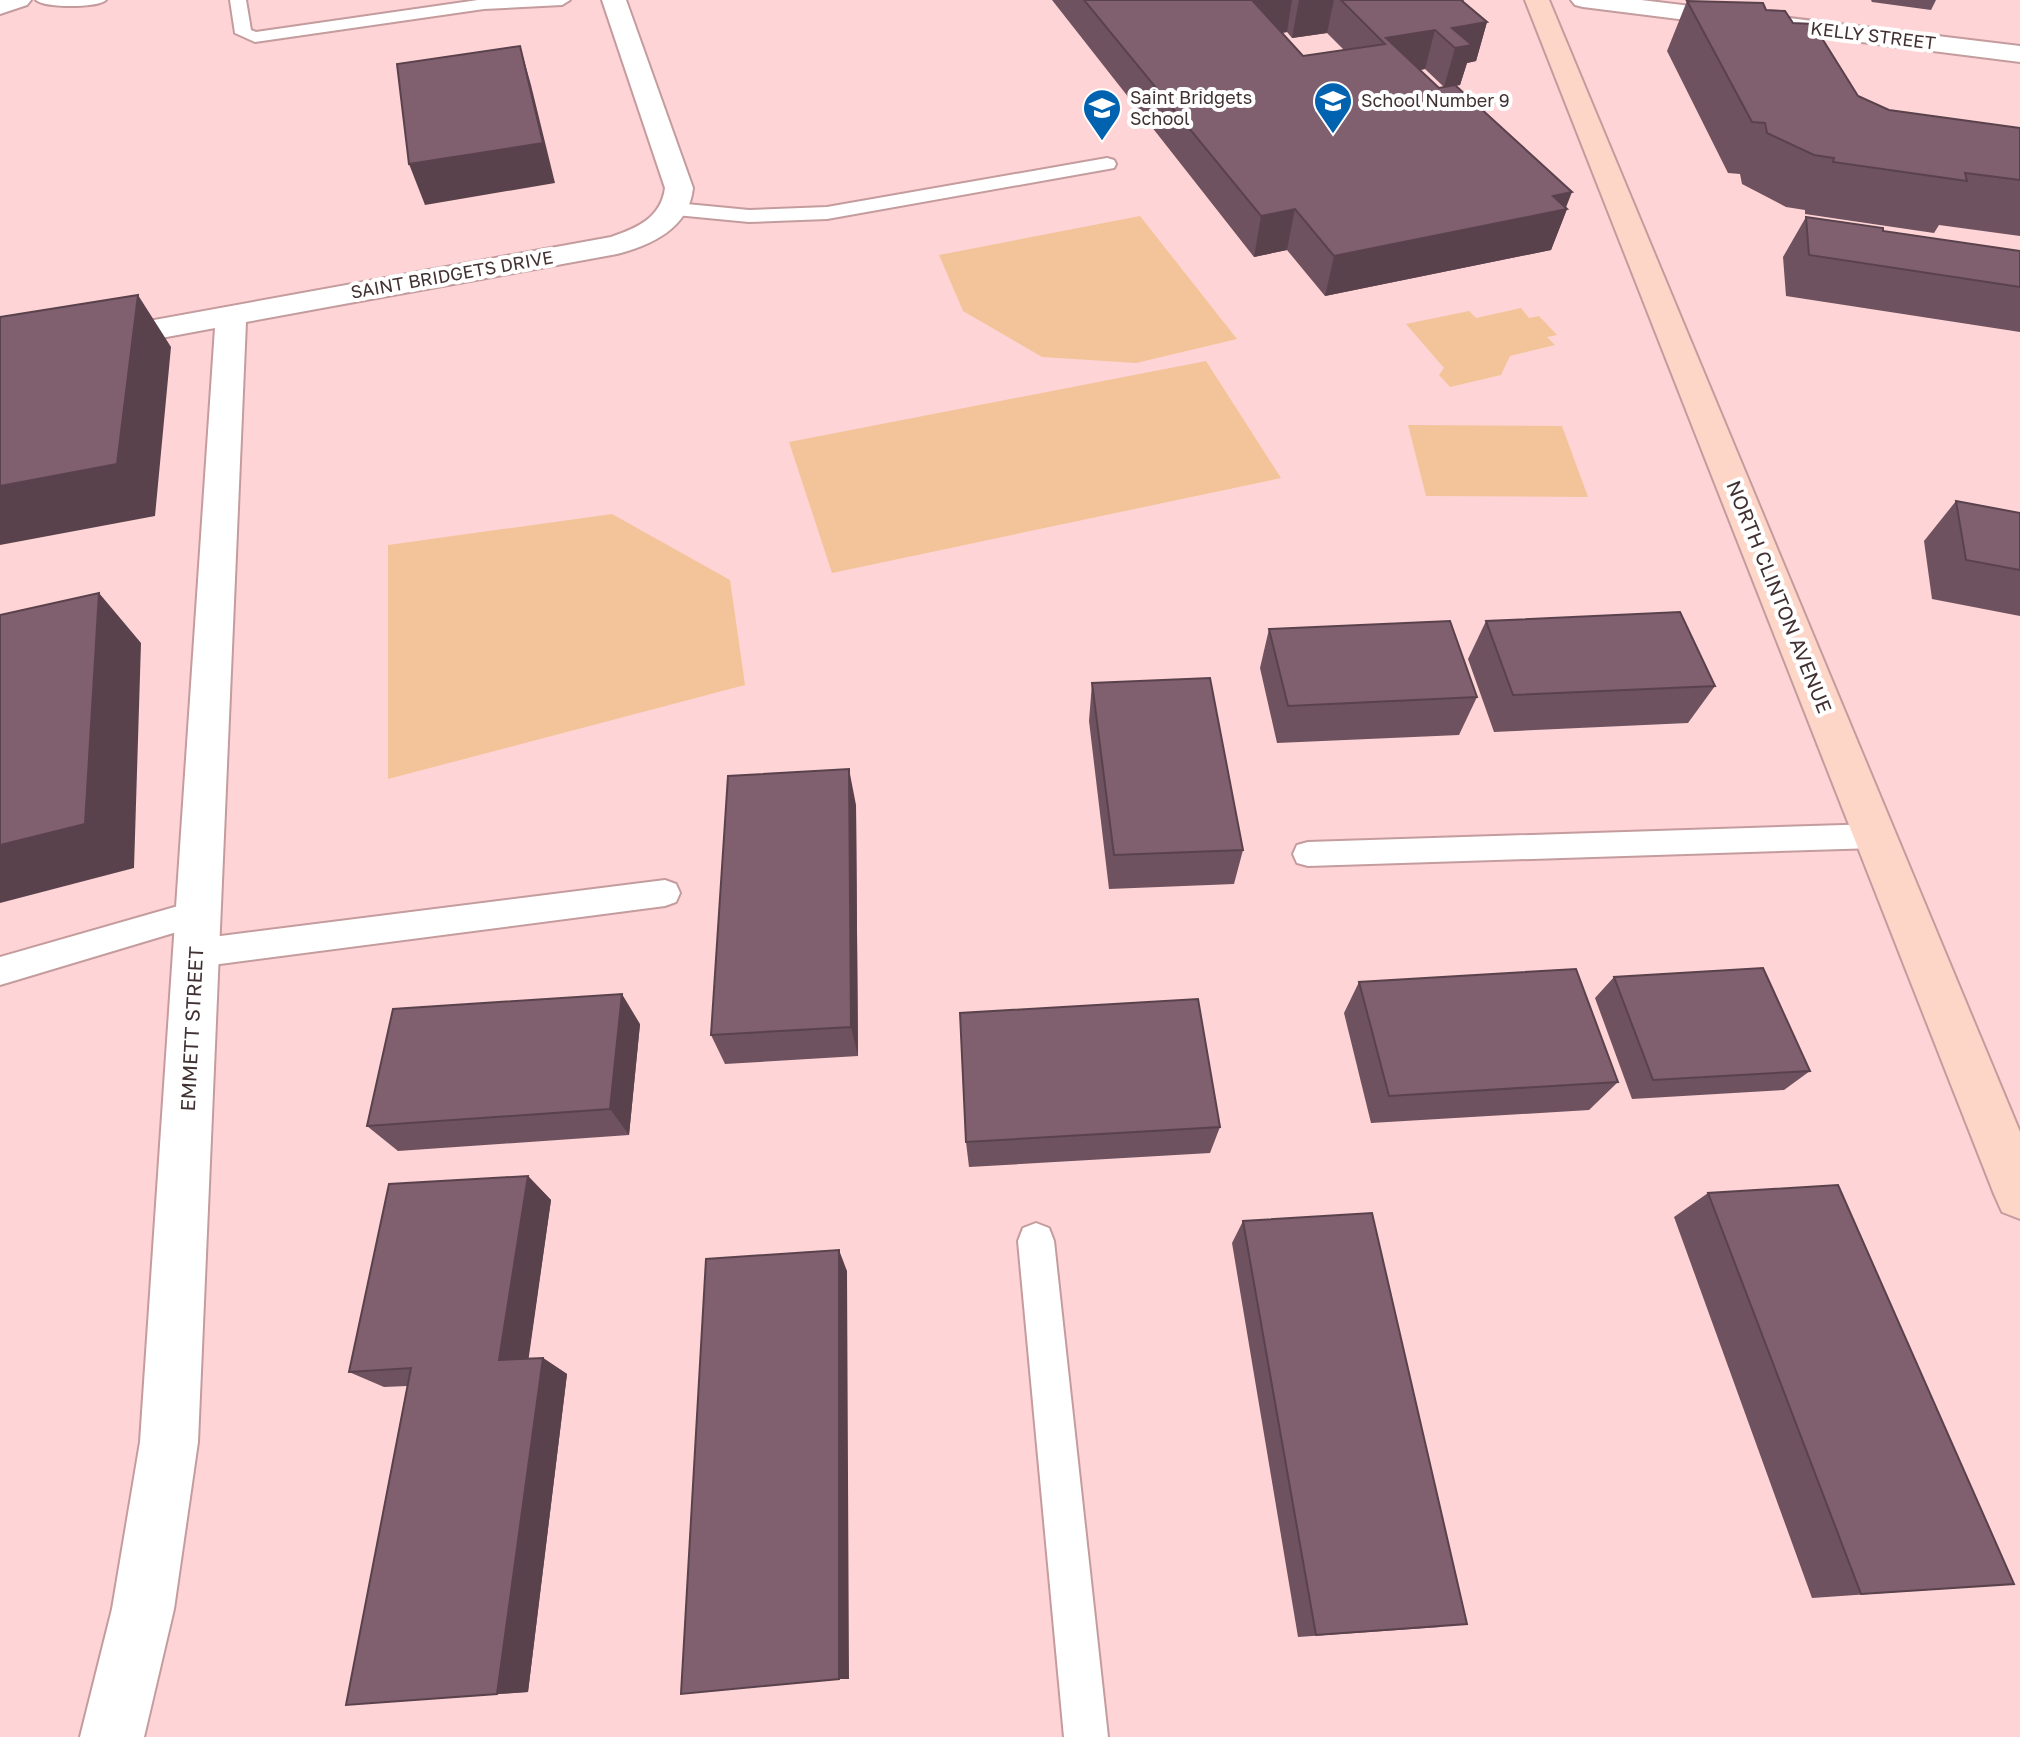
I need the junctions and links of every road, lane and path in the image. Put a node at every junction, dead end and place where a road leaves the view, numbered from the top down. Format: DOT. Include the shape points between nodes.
graph roads {
  1 [pos="19,0"];
  2 [pos="44,0"];
  3 [pos="98,0"];
  4 [pos="238,0"];
  5 [pos="562,0"];
  6 [pos="614,0"];
  7 [pos="1537,0"];
  8 [pos="1583,0"];
  9 [pos="0,7"];
  10 [pos="2020,54"];
  11 [pos="1107,164"];
  12 [pos="676,209"];
  13 [pos="231,316"];
  14 [pos="0,358"];
  15 [pos="1876,836"];
  16 [pos="1308,854"];
  17 [pos="665,893"];
  18 [pos="198,933"];
  19 [pos="0,971"];
  20 [pos="2020,1194"];
  21 [pos="1036,1241"];
  22 [pos="112,1737"];
  23 [pos="1086,1737"];
  1 -- 9 [label="street"];
  2 -- 3 [label="lane"];
  4 -- 5 [label="lane" via="243,33 255,37 484,4"];
  6 -- 12 [label="street" via="679,188"];
  7 -- 15 [label="main road, NORTH CLINTON AVENUE"];
  8 -- 10 [label="street, KELLY STREET"];
  11 -- 12 [label="lane" via="827,213 762,217"];
  12 -- 13 [label="street, SAINT BRIDGETS DRIVE" via="654,230 617,245"];
  13 -- 14 [label="street, SAINT BRIDGETS DRIVE"];
  13 -- 18 [label="street, EMMETT STREET"];
  15 -- 16 [label="lane"];
  15 -- 20 [label="main road, NORTH CLINTON AVENUE"];
  17 -- 18 [label="lane"];
  18 -- 19 [label="lane"];
  18 -- 22 [label="street, EMMETT STREET" via="169,1442 143,1609"];
  21 -- 23 [label="lane"];
}
